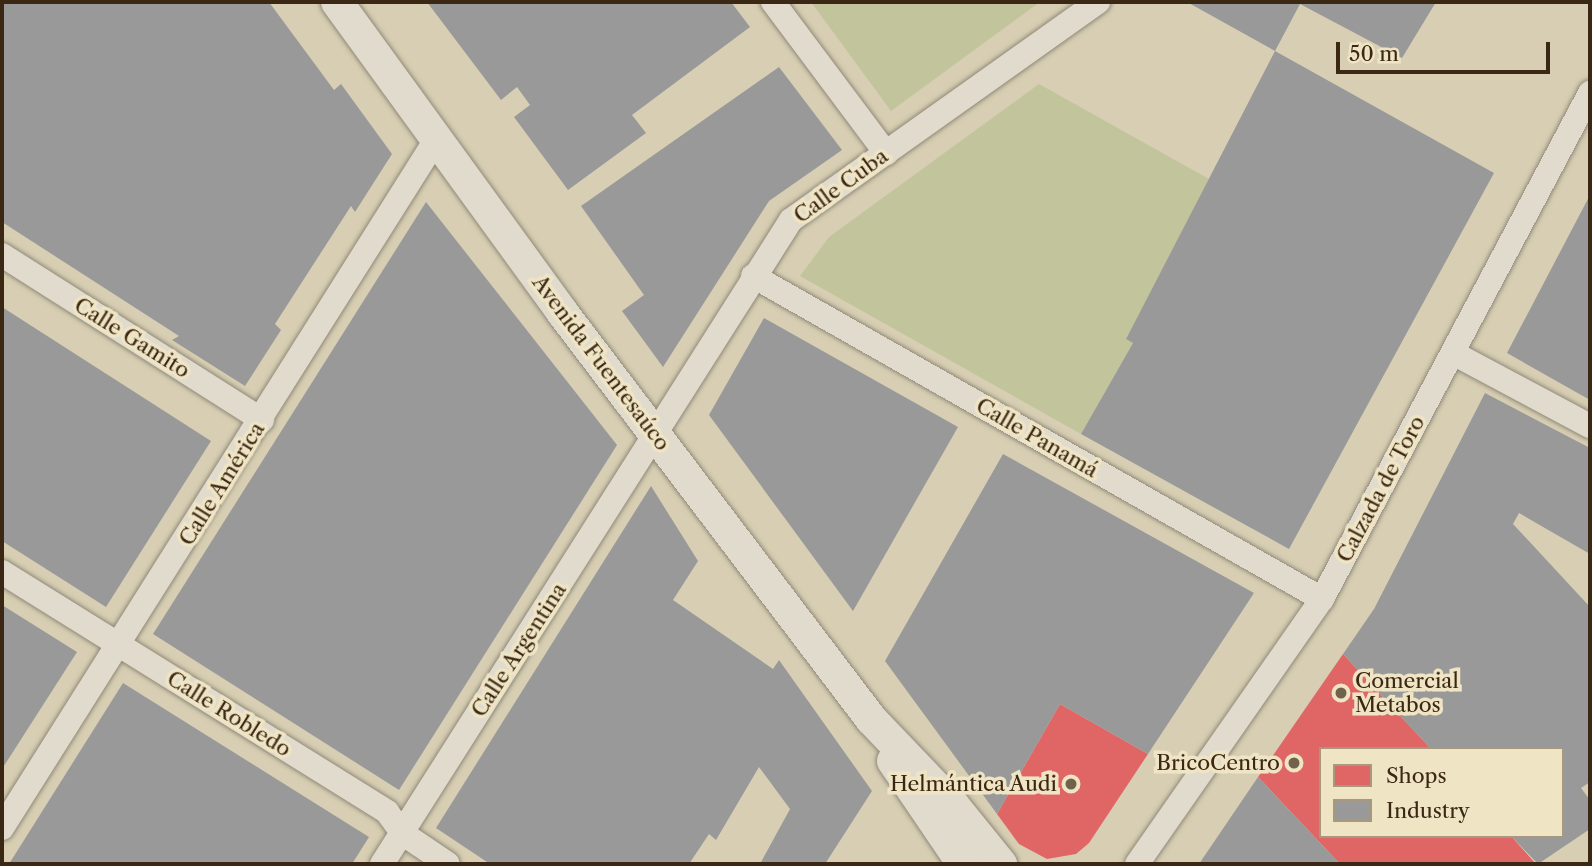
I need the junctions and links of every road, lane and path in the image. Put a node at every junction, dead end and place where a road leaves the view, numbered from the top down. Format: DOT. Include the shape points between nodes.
graph roads {
  1 [pos="337,2"];
  2 [pos="773,2"];
  3 [pos="1098,2"];
  4 [pos="1590,93"];
  5 [pos="437,138"];
  6 [pos="886,153"];
  7 [pos="2,255"];
  8 [pos="753,276"];
  9 [pos="1453,353"];
  10 [pos="262,420"];
  11 [pos="1590,426"];
  12 [pos="656,437"];
  13 [pos="2,572"];
  14 [pos="1322,599"];
  15 [pos="119,647"];
  16 [pos="871,719"];
  17 [pos="2,828"];
  18 [pos="402,833"];
  19 [pos="382,864"];
  20 [pos="449,864"];
  21 [pos="963,864"];
  22 [pos="1001,864"];
  23 [pos="1137,864"];
  1 -- 5 [label="street, Avenida Fuentesaúco"];
  2 -- 6 [label="street"];
  3 -- 6 [label="street, Calle Cuba"];
  4 -- 9 [label="street, Calzada de Toro"];
  5 -- 10 [label="street, Calle América"];
  5 -- 12 [label="street, Avenida Fuentesaúco"];
  6 -- 8 [label="street, Calle Cuba" via="791,220"];
  7 -- 10 [label="street, Calle Gamito"];
  8 -- 12 [label="street, Calle Cuba"];
  8 -- 14 [label="street, Calle Panamá"];
  9 -- 11 [label="street"];
  9 -- 14 [label="street, Calzada de Toro"];
  10 -- 15 [label="street, Calle América"];
  12 -- 16 [label="street, Avenida Fuentesaúco"];
  12 -- 18 [label="street, Calle Argentina"];
  13 -- 15 [label="street, Calle Robledo"];
  14 -- 23 [label="street, Calzada de Toro"];
  15 -- 17 [label="street, Calle América"];
  15 -- 18 [label="street, Calle Robledo" via="387,812"];
  16 -- 21 [label="street, Avenida Fuentesaúco" via="904,782"];
  16 -- 22 [label="street, Avenida Fuentesaúco" via="954,806"];
  18 -- 19 [label="street, Calle Argentina"];
  18 -- 20 [label="street, Calle Robledo"];
}
